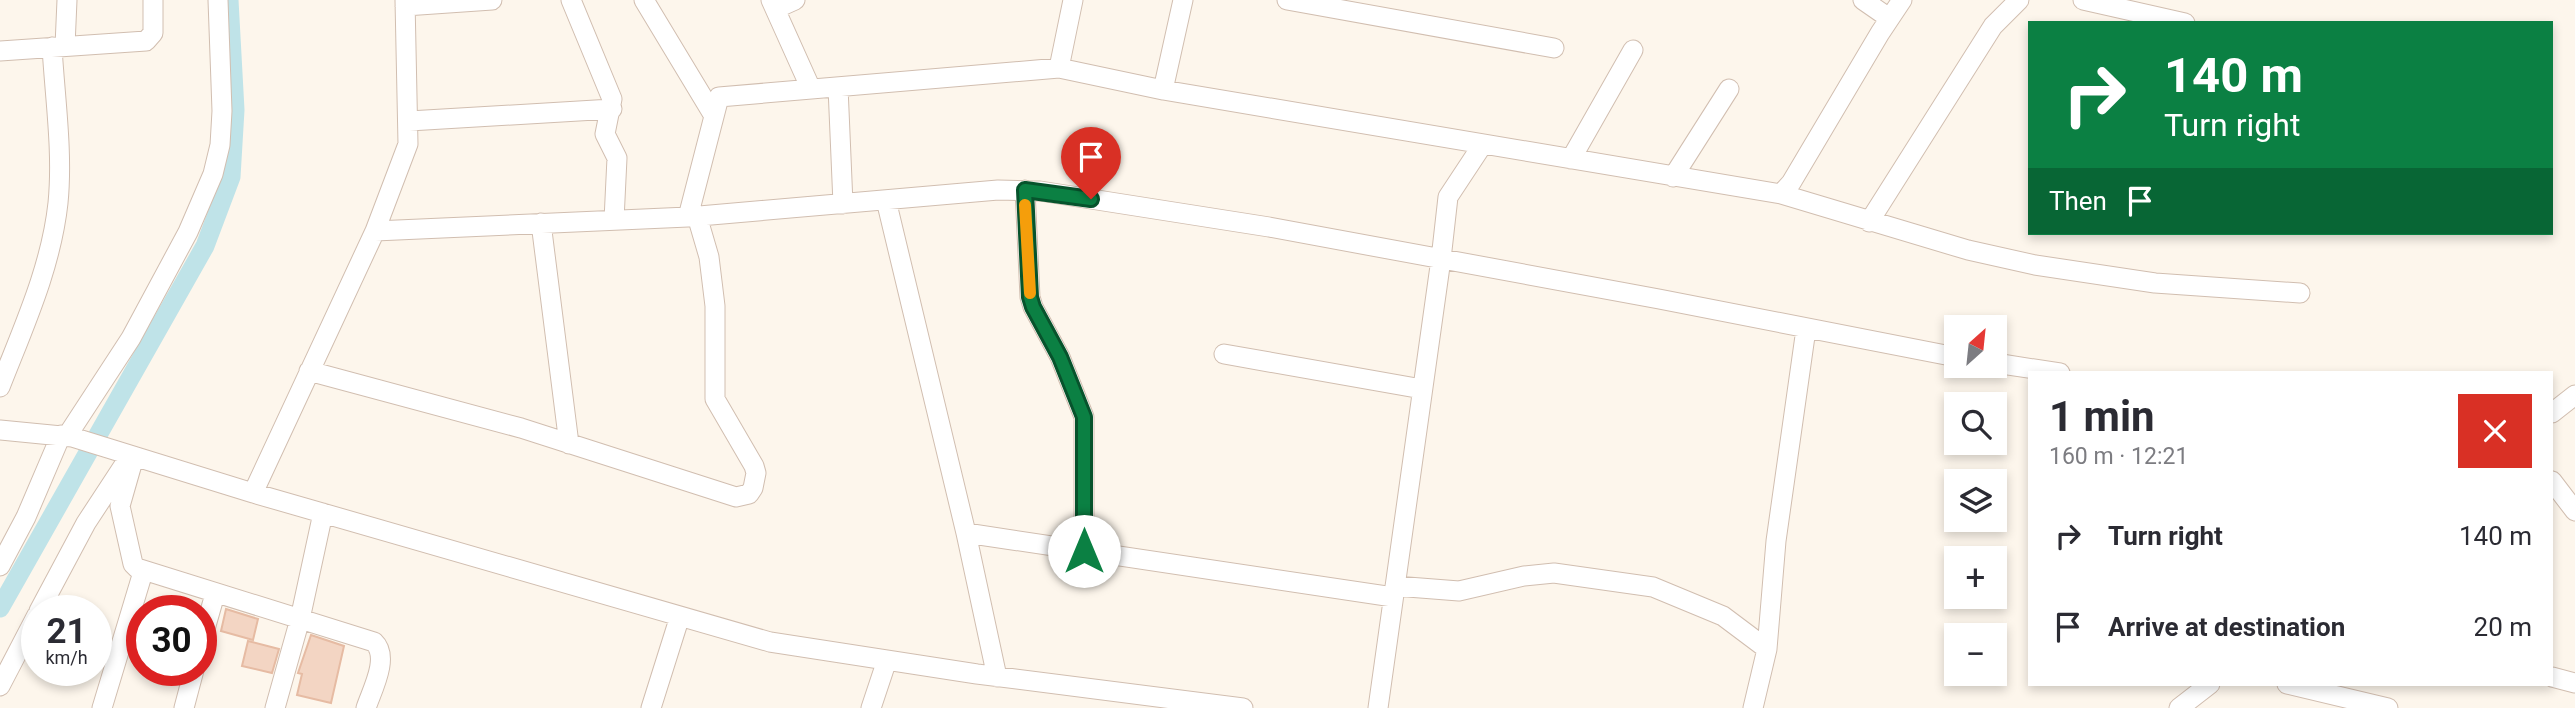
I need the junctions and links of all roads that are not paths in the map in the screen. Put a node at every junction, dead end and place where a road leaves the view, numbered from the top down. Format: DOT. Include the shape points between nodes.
graph roads {
  1 [pos="67,0"];
  2 [pos="153,0"];
  3 [pos="218,0"];
  4 [pos="492,0"];
  5 [pos="571,0"];
  6 [pos="644,0"];
  7 [pos="795,0"];
  8 [pos="1073,0"];
  9 [pos="1183,0"];
  10 [pos="1287,0"];
  11 [pos="1863,0"];
  12 [pos="1902,0"];
  13 [pos="2083,0"];
  14 [pos="405,3"];
  15 [pos="2015,3"];
  16 [pos="773,5"];
  17 [pos="1889,18"];
  18 [pos="2176,21"];
  19 [pos="59,47"];
  20 [pos="1554,48"];
  21 [pos="1633,50"];
  22 [pos="0,51"];
  23 [pos="1059,68"];
  24 [pos="838,87"];
  25 [pos="811,89"];
  26 [pos="1729,89"];
  27 [pos="1163,90"];
  28 [pos="612,109"];
  29 [pos="714,116"];
  30 [pos="409,121"];
  31 [pos="1483,144"];
  32 [pos="1571,159"];
  33 [pos="1673,177"];
  34 [pos="1025,190"];
  35 [pos="1781,194"];
  36 [pos="887,200"];
  37 [pos="843,204"];
  38 [pos="693,217"];
  39 [pos="614,220"];
  40 [pos="1869,222"];
  41 [pos="541,223"];
  42 [pos="374,231"];
  43 [pos="1441,259"];
  44 [pos="2300,293"];
  45 [pos="1806,329"];
  46 [pos="1224,354"];
  47 [pos="1944,355"];
  48 [pos="2007,365"];
  49 [pos="309,371"];
  50 [pos="2047,371"];
  51 [pos="0,387"];
  52 [pos="1422,389"];
  53 [pos="2575,396"];
  54 [pos="2553,412"];
  55 [pos="0,430"];
  56 [pos="67,436"];
  57 [pos="569,444"];
  58 [pos="130,455"];
  59 [pos="2553,482"];
  60 [pos="253,493"];
  61 [pos="2575,511"];
  62 [pos="323,513"];
  63 [pos="966,533"];
  64 [pos="1084,551"];
  65 [pos="0,566"];
  66 [pos="143,572"];
  67 [pos="1394,592"];
  68 [pos="215,593"];
  69 [pos="48,595"];
  70 [pos="680,616"];
  71 [pos="300,619"];
  72 [pos="21,646"];
  73 [pos="1767,649"];
  74 [pos="887,660"];
  75 [pos="997,677"];
  76 [pos="2553,677"];
  77 [pos="2575,682"];
  78 [pos="0,686"];
  79 [pos="190,686"];
  80 [pos="2207,686"];
  81 [pos="2295,686"];
  82 [pos="102,708"];
  83 [pos="184,708"];
  84 [pos="275,708"];
  85 [pos="366,708"];
  86 [pos="651,708"];
  87 [pos="871,708"];
  88 [pos="1243,708"];
  89 [pos="1378,708"];
  90 [pos="1753,708"];
  91 [pos="2179,708"];
  92 [pos="2388,708"];
  1 -- 19 [label="street"];
  2 -- 19 [label="street" via="153,33 146,41"];
  3 -- 56 [label="street" via="222,111 213,174 188,232 131,338"];
  4 -- 14 [label="street"];
  5 -- 28 [label="street" via="612,99"];
  6 -- 29 [label="street"];
  7 -- 16 [label="street"];
  8 -- 23 [label="street"];
  9 -- 27 [label="street"];
  10 -- 20 [label="street"];
  11 -- 17 [label="street"];
  12 -- 17 [label="street"];
  13 -- 18 [label="street"];
  14 -- 30 [label="street"];
  15 -- 40 [label="street" via="1993,26"];
  16 -- 25 [label="street"];
  17 -- 35 [label="street"];
  19 -- 22 [label="street"];
  19 -- 51 [label="street" via="58,204 38,290"];
  21 -- 32 [label="street"];
  23 -- 24 [label="street"];
  23 -- 27 [label="street"];
  24 -- 25 [label="street"];
  24 -- 37 [label="street"];
  25 -- 29 [label="street" via="719,97"];
  26 -- 33 [label="street"];
  27 -- 31 [label="street"];
  28 -- 30 [label="street"];
  28 -- 39 [label="street" via="605,134 617,158"];
  29 -- 38 [label="street"];
  30 -- 42 [label="street" via="405,155"];
  31 -- 32 [label="street"];
  31 -- 43 [label="street" via="1448,197"];
  32 -- 33 [label="street"];
  33 -- 35 [label="street"];
  34 -- 36 [label="street"];
  34 -- 43 [label="street"];
  34 -- 64 [label="street" via="1030,297 1084,417"];
  35 -- 40 [label="street"];
  36 -- 37 [label="street"];
  36 -- 63 [label="street"];
  37 -- 38 [label="street"];
  38 -- 39 [label="street"];
  38 -- 57 [label="street" via="709,257 716,306 715,399 754,466 753,488 736,497"];
  39 -- 41 [label="street"];
  40 -- 44 [label="street" via="1968,250 2098,276"];
  41 -- 42 [label="street"];
  41 -- 57 [label="street"];
  42 -- 49 [label="street"];
  43 -- 45 [label="street"];
  43 -- 52 [label="street"];
  45 -- 47 [label="street"];
  45 -- 73 [label="street" via="1776,541"];
  46 -- 52 [label="street"];
  48 -- 50 [label="street"];
  49 -- 57 [label="street"];
  49 -- 60 [label="street"];
  52 -- 67 [label="street"];
  53 -- 54 [label="street"];
  55 -- 56 [label="street"];
  56 -- 58 [label="street"];
  56 -- 65 [label="street"];
  58 -- 60 [label="street"];
  58 -- 66 [label="street" via="120,506 133,564"];
  58 -- 69 [label="street" via="91,514"];
  59 -- 61 [label="street"];
  60 -- 62 [label="street"];
  62 -- 70 [label="street"];
  62 -- 71 [label="street"];
  63 -- 64 [label="street"];
  63 -- 75 [label="street"];
  64 -- 67 [label="street"];
  66 -- 68 [label="street"];
  66 -- 82 [label="street"];
  67 -- 73 [label="street" via="1459,591 1554,573 1641,585 1673,593 1723,616"];
  67 -- 89 [label="street"];
  68 -- 71 [label="street"];
  70 -- 74 [label="street" via="771,642"];
  70 -- 86 [label="street"];
  71 -- 84 [label="street"];
  71 -- 85 [label="street" via="374,642 380,648 382,657"];
  72 -- 78 [label="street"];
  73 -- 90 [label="street"];
  74 -- 75 [label="street"];
  74 -- 87 [label="street"];
  75 -- 88 [label="street"];
  76 -- 77 [label="street"];
  79 -- 83 [label="street"];
  80 -- 91 [label="street"];
  81 -- 92 [label="street"];
}
